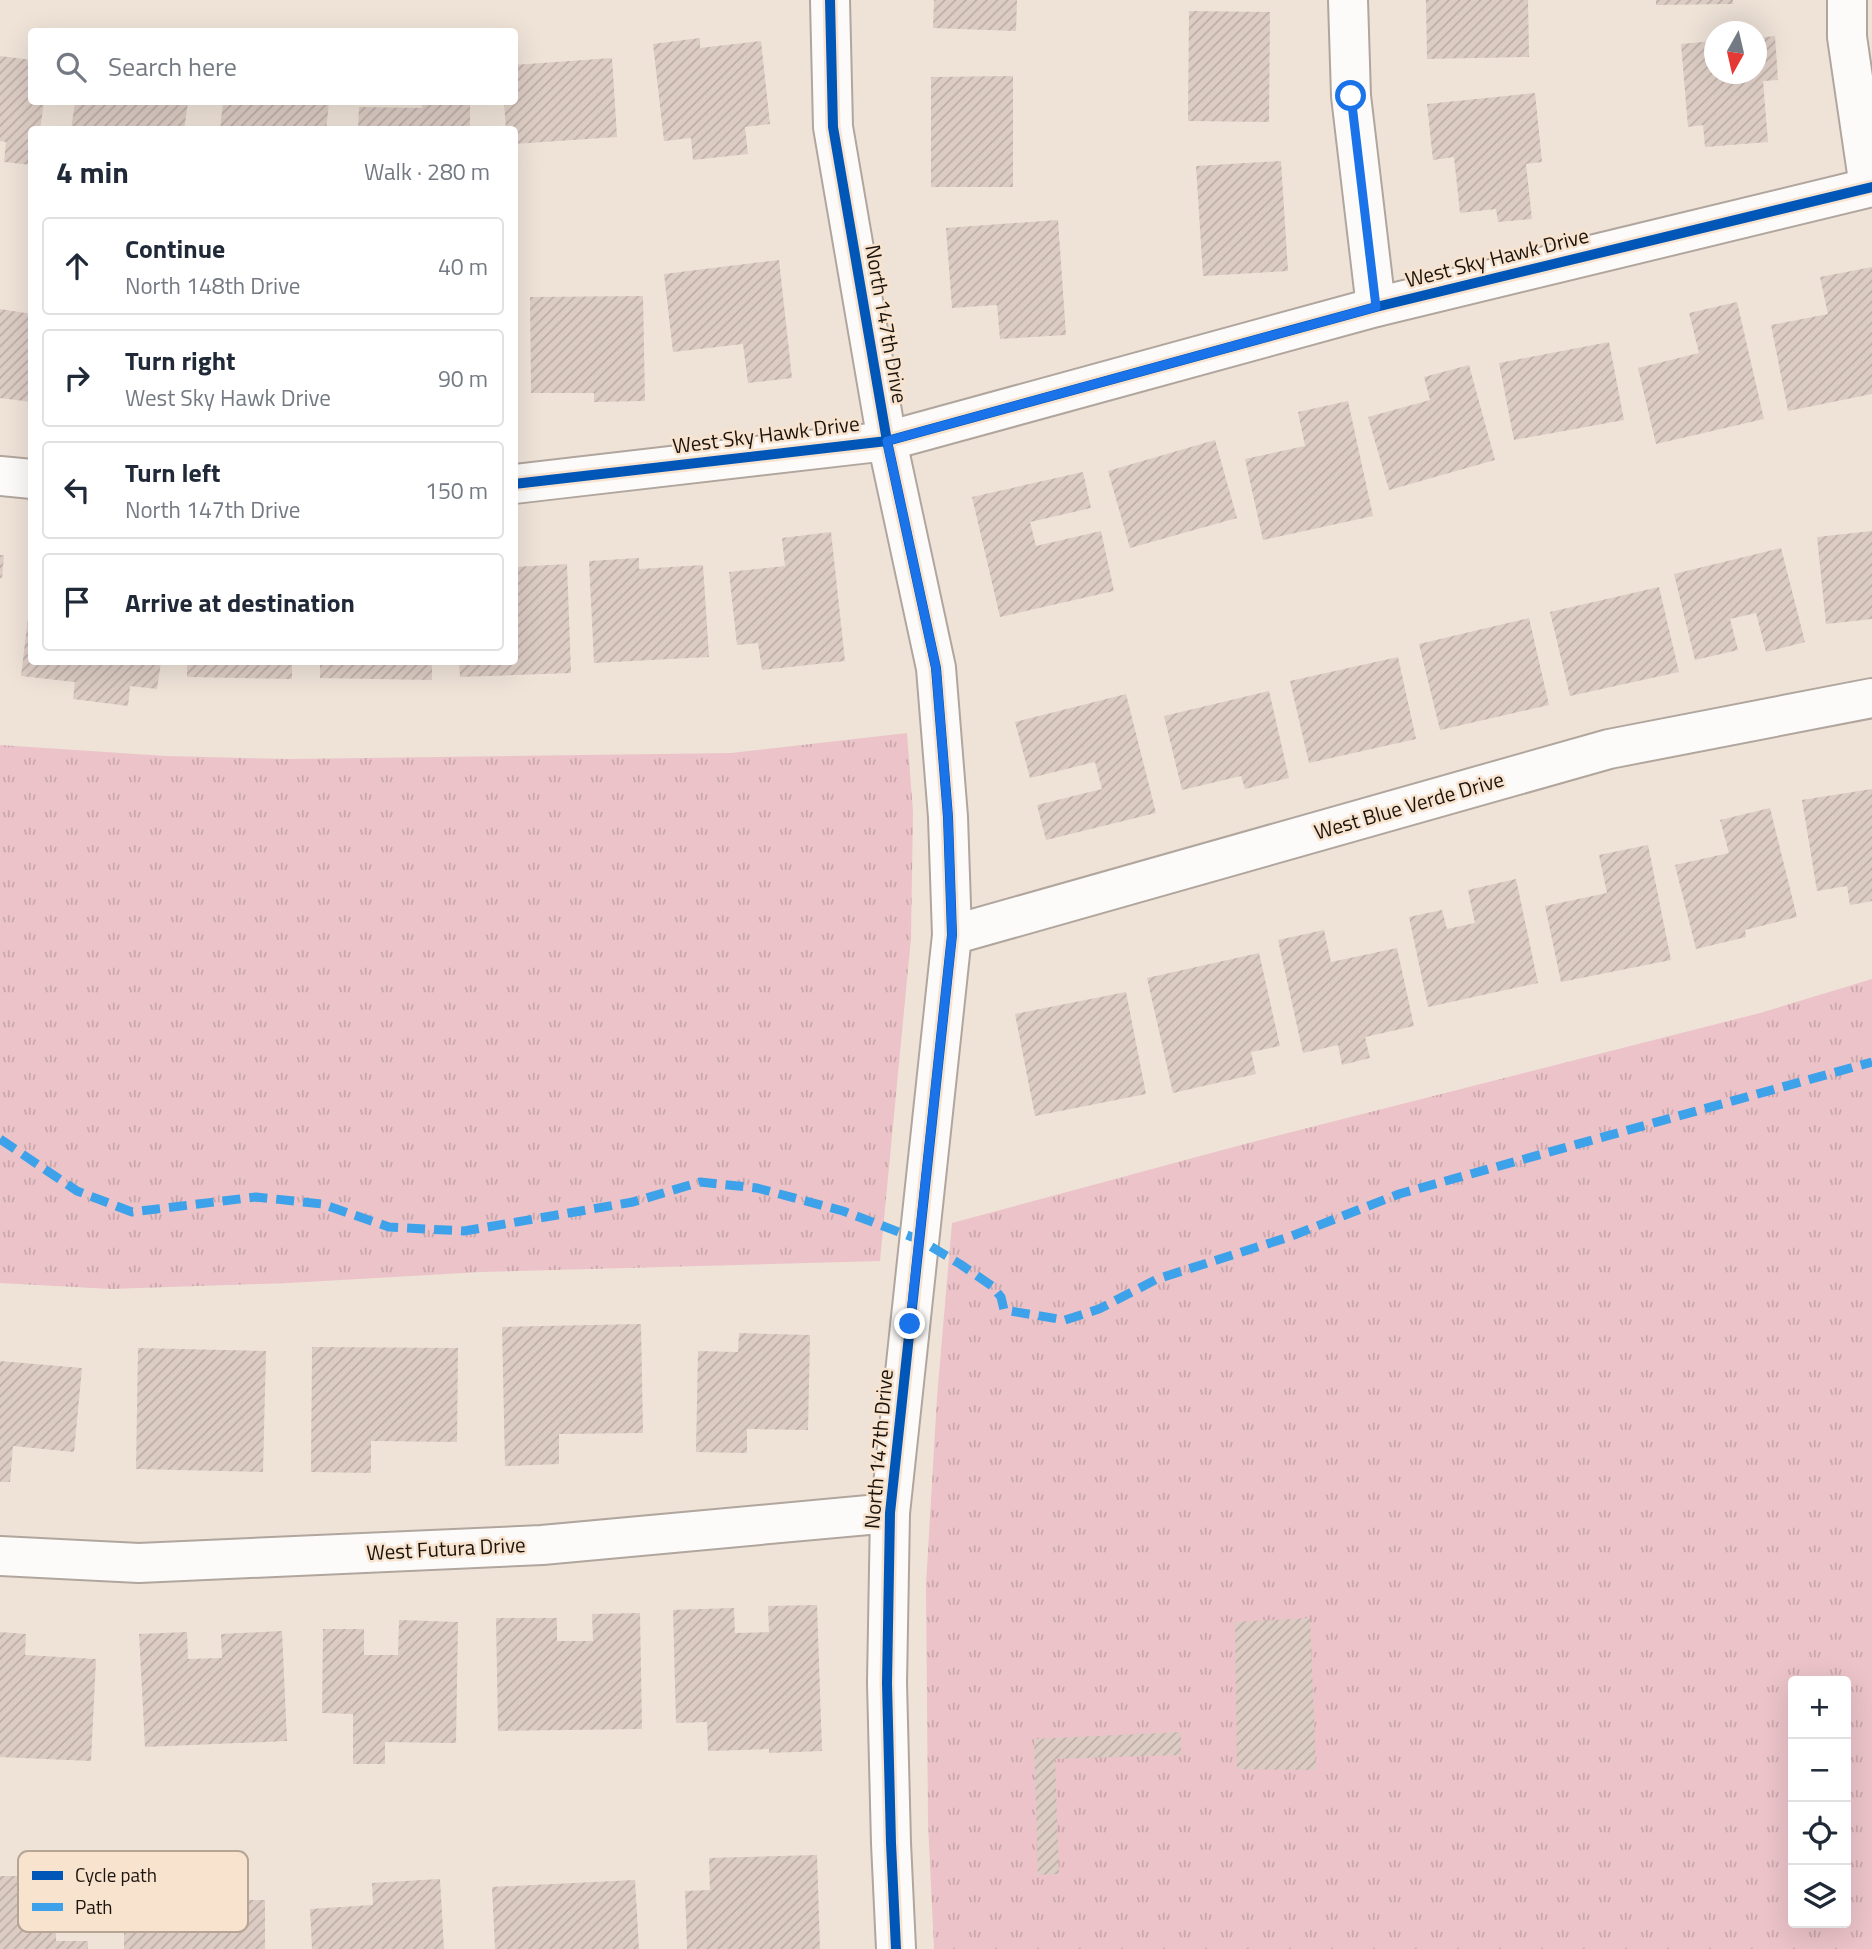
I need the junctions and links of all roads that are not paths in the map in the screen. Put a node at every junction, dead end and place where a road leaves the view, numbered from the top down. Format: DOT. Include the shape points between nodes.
graph roads {
  1 [pos="830,0"];
  2 [pos="1348,0"];
  3 [pos="1847,0"];
  4 [pos="1871,187"];
  5 [pos="1376,307"];
  6 [pos="887,441"];
  7 [pos="0,476"];
  8 [pos="28,479"];
  9 [pos="518,484"];
  10 [pos="1872,698"];
  11 [pos="952,935"];
  12 [pos="890,1513"];
  13 [pos="0,1556"];
  14 [pos="896,1949"];
  1 -- 6 [label="street, North 147th Drive" via="833,127"];
  2 -- 5 [label="street" via="1351,96"];
  3 -- 4 [label="street" via="1846,37"];
  4 -- 5 [label="street, West Sky Hawk Drive"];
  5 -- 6 [label="street, West Sky Hawk Drive"];
  6 -- 9 [label="street, West Sky Hawk Drive"];
  6 -- 11 [label="street, North 147th Drive" via="936,668"];
  7 -- 8 [label="street"];
  10 -- 11 [label="street, West Blue Verde Drive" via="1609,749"];
  11 -- 12 [label="street, North 147th Drive"];
  12 -- 13 [label="street, West Futura Drive" via="514,1546 139,1563"];
  12 -- 14 [label="street, North 147th Drive" via="887,1683"];
}
